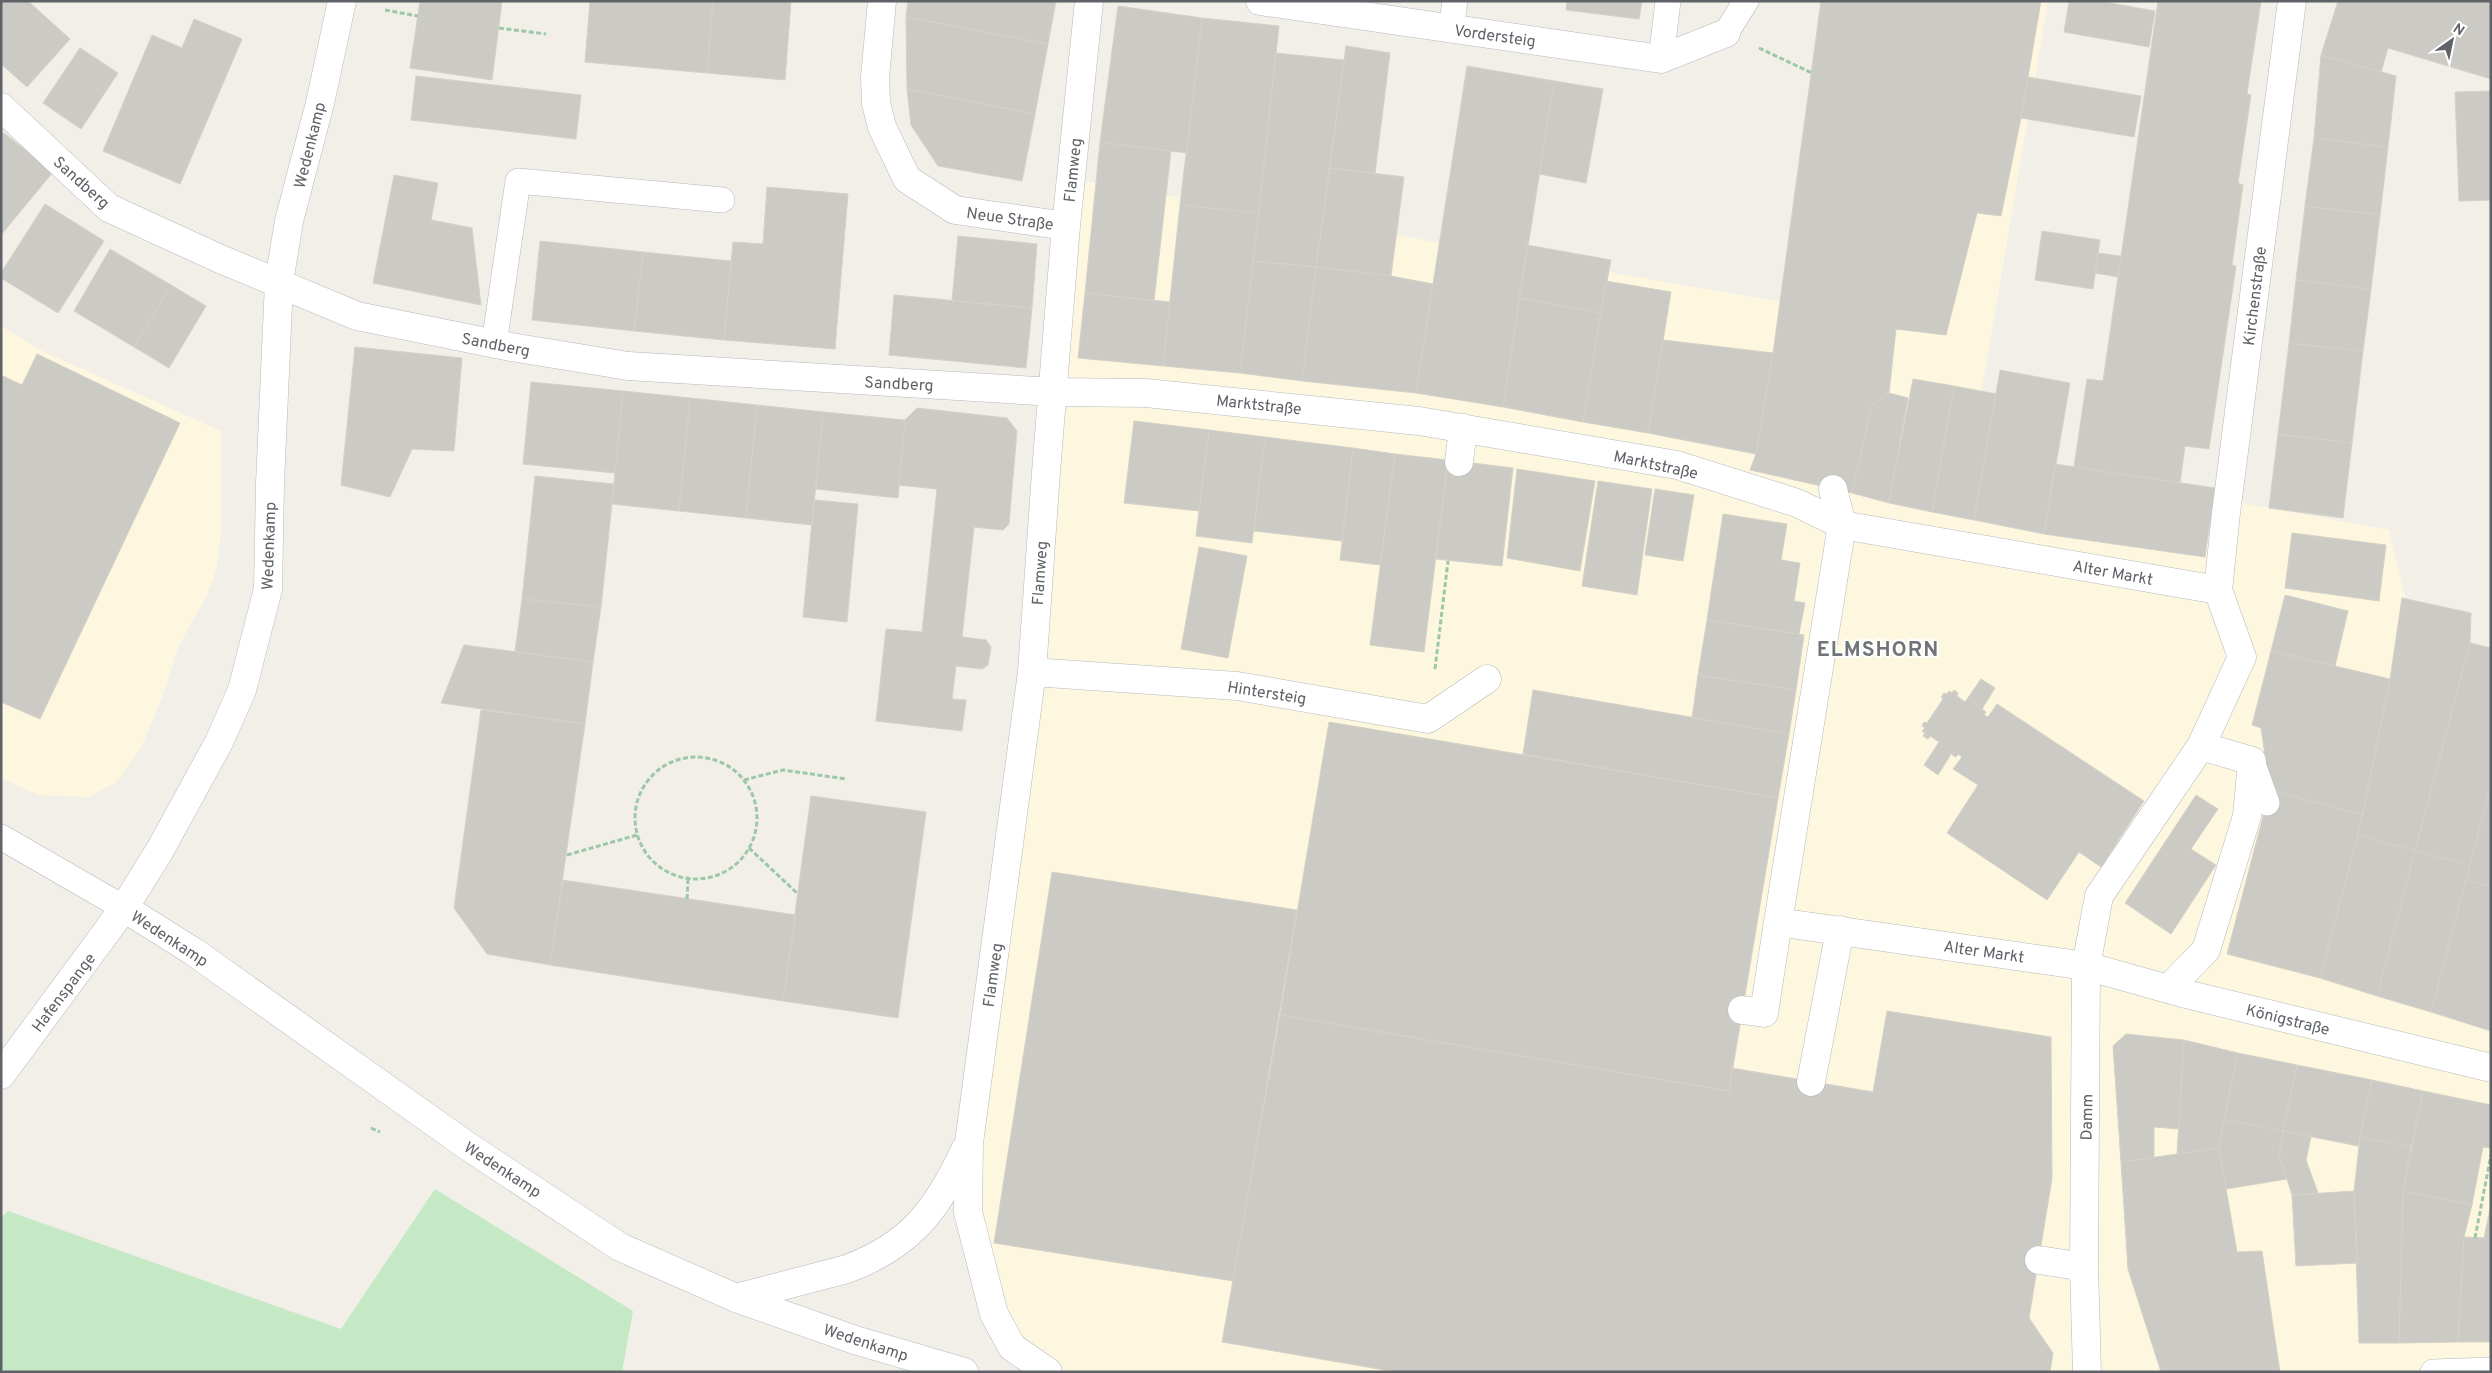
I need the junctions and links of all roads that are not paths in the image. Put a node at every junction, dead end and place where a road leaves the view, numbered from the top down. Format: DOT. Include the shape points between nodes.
graph roads {
  1 [pos="342,1"];
  2 [pos="882,1"];
  3 [pos="1089,1"];
  4 [pos="1260,1"];
  5 [pos="1455,1"];
  6 [pos="1668,1"];
  7 [pos="1732,1"];
  8 [pos="1746,1"];
  9 [pos="2292,1"];
  10 [pos="1451,29"];
  11 [pos="1726,33"];
  12 [pos="1661,59"];
  13 [pos="1,107"];
  14 [pos="722,200"];
  15 [pos="1066,226"];
  16 [pos="279,282"];
  17 [pos="494,344"];
  18 [pos="1054,392"];
  19 [pos="1463,428"];
  20 [pos="1459,462"];
  21 [pos="1832,489"];
  22 [pos="1842,525"];
  23 [pos="2218,590"];
  24 [pos="1032,672"];
  25 [pos="1488,679"];
  26 [pos="2201,746"];
  27 [pos="2252,761"];
  28 [pos="2267,803"];
  29 [pos="1,837"];
  30 [pos="124,908"];
  31 [pos="1840,930"];
  32 [pos="1769,934"];
  33 [pos="2086,966"];
  34 [pos="2168,989"];
  35 [pos="1742,1010"];
  36 [pos="2491,1068"];
  37 [pos="1,1075"];
  38 [pos="1812,1082"];
  39 [pos="968,1143"];
  40 [pos="2039,1260"];
  41 [pos="2084,1267"];
  42 [pos="736,1298"];
  43 [pos="2491,1370"];
  44 [pos="959,1371"];
  45 [pos="1048,1372"];
  46 [pos="2087,1372"];
  47 [pos="2433,1372"];
  1 -- 16 [label="street, Wedenkamp" via="320,103 289,221"];
  2 -- 15 [label="street, Neue Straße" via="875,77 876,103 882,127 907,179 955,210"];
  3 -- 15 [label="street, Flamweg"];
  4 -- 10 [label="street, Vordersteig"];
  5 -- 10 [label="lane"];
  6 -- 12 [label="lane"];
  7 -- 11 [label="lane"];
  8 -- 11 [label="lane"];
  9 -- 23 [label="street, Kirchenstraße"];
  10 -- 12 [label="street, Vordersteig"];
  11 -- 12 [label="street, Vordersteig"];
  13 -- 16 [label="street, Sandberg" via="109,208"];
  14 -- 17 [label="lane" via="518,180"];
  15 -- 18 [label="street, Flamweg"];
  16 -- 17 [label="street, Sandberg" via="357,316"];
  16 -- 30 [label="street, Wedenkamp" via="268,589 253,656 219,742"];
  17 -- 18 [label="street, Sandberg" via="628,366"];
  18 -- 19 [label="street, Marktstraße" via="1146,393"];
  18 -- 24 [label="street, Flamweg"];
  19 -- 20 [label="street"];
  19 -- 22 [label="street, Marktstraße" via="1677,465 1797,503"];
  21 -- 22 [label="street"];
  22 -- 23 [label="street, Alter Markt"];
  22 -- 32 [label="street" via="1776,869"];
  23 -- 26 [label="street" via="2242,657"];
  24 -- 25 [label="street, Hintersteig" via="1237,686 1428,719"];
  24 -- 39 [label="street, Flamweg"];
  26 -- 27 [label="street"];
  26 -- 33 [label="street" via="2099,896"];
  27 -- 28 [label="lane"];
  27 -- 34 [label="street" via="2247,816 2206,950"];
  29 -- 30 [label="lane"];
  30 -- 37 [label="street, Hafenspange"];
  30 -- 42 [label="street, Wedenkamp" via="194,952 466,1145 620,1247"];
  31 -- 32 [label="street, Alter Markt"];
  31 -- 33 [label="street, Alter Markt"];
  31 -- 38 [label="street"];
  32 -- 35 [label="street" via="1764,1013"];
  33 -- 34 [label="street, Königstraße"];
  33 -- 41 [label="street, Damm"];
  34 -- 36 [label="street, Königstraße"];
  39 -- 42 [label="street, Flamweg" via="937,1204 907,1237 847,1269"];
  39 -- 45 [label="street, Flamweg" via="968,1212 994,1314 1012,1347"];
  40 -- 41 [label="street"];
  41 -- 46 [label="street, Damm"];
  42 -- 44 [label="street, Wedenkamp" via="855,1340"];
  43 -- 47 [label="lane"];
}
